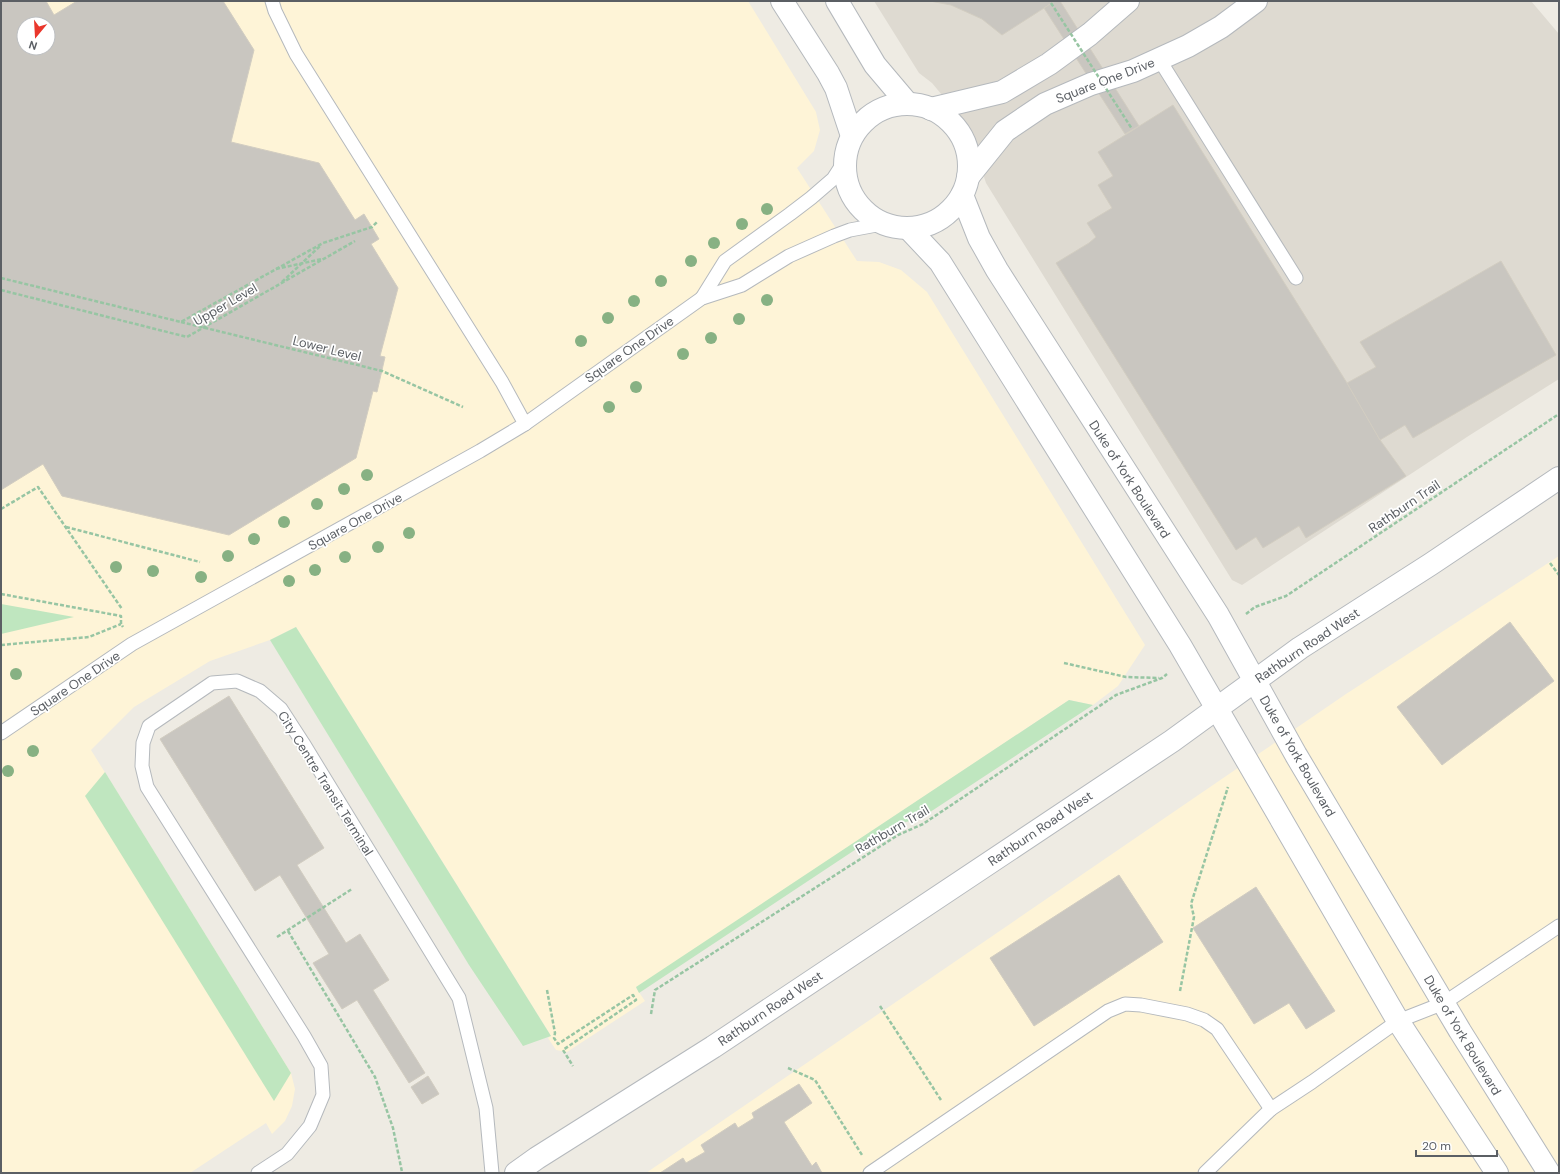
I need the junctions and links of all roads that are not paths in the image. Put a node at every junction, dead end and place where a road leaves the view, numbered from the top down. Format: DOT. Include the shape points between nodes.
graph roads {
  1 [pos="272,1"];
  2 [pos="782,1"];
  3 [pos="837,1"];
  4 [pos="1128,1"];
  5 [pos="1256,1"];
  6 [pos="1159,59"];
  7 [pos="908,104"];
  8 [pos="931,109"];
  9 [pos="852,136"];
  10 [pos="844,162"];
  11 [pos="965,186"];
  12 [pos="882,224"];
  13 [pos="908,228"];
  14 [pos="1296,278"];
  15 [pos="702,298"];
  16 [pos="525,424"];
  17 [pos="1559,478"];
  18 [pos="1255,681"];
  19 [pos="1216,709"];
  20 [pos="1,733"];
  21 [pos="1559,926"];
  22 [pos="1444,1004"];
  23 [pos="1398,1021"];
  24 [pos="1271,1108"];
  25 [pos="258,1173"];
  26 [pos="492,1173"];
  27 [pos="516,1173"];
  28 [pos="870,1173"];
  29 [pos="1205,1173"];
  30 [pos="1497,1173"];
  31 [pos="1549,1173"];
  1 -- 16 [label="lane" via="296,54 502,382"];
  2 -- 9 [label="street" via="831,78"];
  3 -- 7 [label="street" via="875,65"];
  4 -- 8 [label="street" via="1090,34 1049,64 1002,92"];
  5 -- 6 [label="street, Square One Drive" via="1221,27"];
  6 -- 11 [label="street, Square One Drive" via="1045,104 1005,131"];
  6 -- 14 [label="lane"];
  7 -- 8 [label="street"];
  7 -- 9 [label="street" via="886,107 867,119"];
  8 -- 11 [label="street" via="949,121 962,137 968,157"];
  9 -- 10 [label="street"];
  10 -- 12 [label="street" via="846,181 853,199 866,213"];
  10 -- 15 [label="lane, Square One Drive" via="832,179 796,210 725,261"];
  11 -- 13 [label="street" via="949,212 930,224"];
  11 -- 18 [label="street, Duke of York Boulevard" via="979,238 997,270 1218,615"];
  12 -- 13 [label="street"];
  12 -- 15 [label="lane, Square One Drive" via="834,236 789,256 742,286"];
  13 -- 19 [label="street" via="940,262 1180,645"];
  15 -- 16 [label="lane, Square One Drive"];
  16 -- 20 [label="lane, Square One Drive" via="480,452 132,644"];
  17 -- 18 [label="street, Rathburn Road West" via="1300,648"];
  18 -- 19 [label="street, Rathburn Road West"];
  18 -- 22 [label="street, Duke of York Boulevard"];
  19 -- 23 [label="street"];
  19 -- 27 [label="street, Rathburn Road West" via="1172,741 713,1047"];
  21 -- 22 [label="lane"];
  22 -- 23 [label="lane"];
  22 -- 31 [label="street, Duke of York Boulevard"];
  23 -- 24 [label="lane"];
  23 -- 30 [label="street"];
  24 -- 28 [label="lane" via="1217,1029 1204,1020 1187,1014 1125,1004 1108,1011"];
  24 -- 29 [label="lane"];
  25 -- 26 [label="lane, City Centre Transit Terminal" via="287,1154 310,1126 323,1095 320,1066 304,1036 147,788 142,766 143,743 149,726 212,683 236,680 260,691 281,709 459,998 486,1108"];
}
